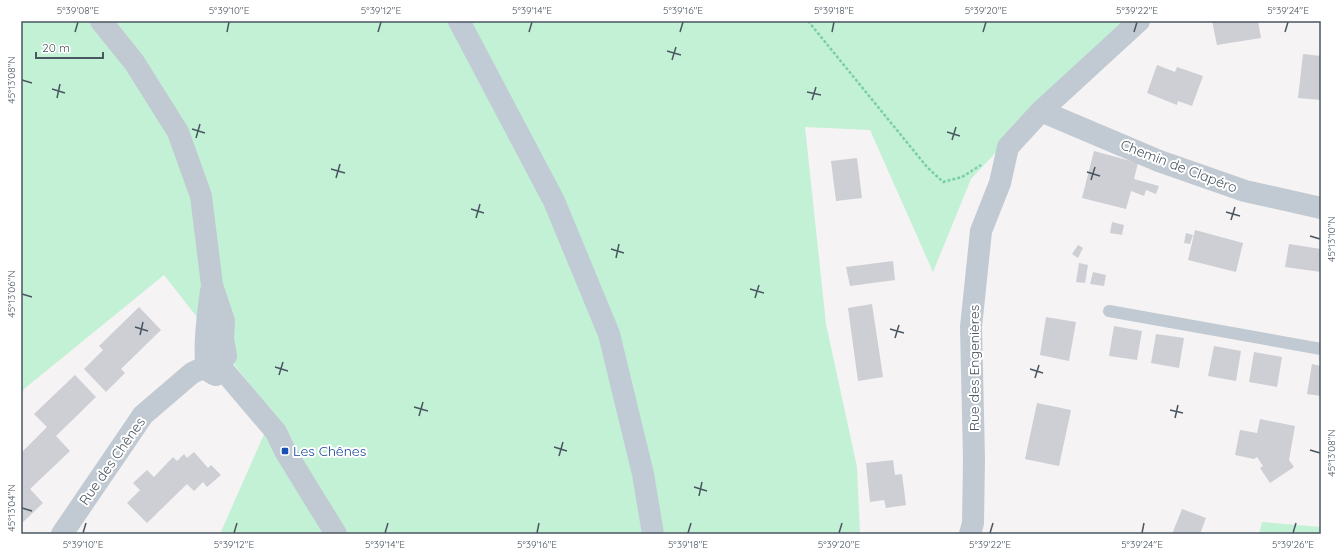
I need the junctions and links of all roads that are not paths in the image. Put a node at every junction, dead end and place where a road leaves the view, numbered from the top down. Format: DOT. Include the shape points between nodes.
graph roads {
  1 [pos="101,21"];
  2 [pos="459,21"];
  3 [pos="1139,21"];
  4 [pos="1041,111"];
  5 [pos="1321,208"];
  6 [pos="1108,311"];
  7 [pos="1321,349"];
  8 [pos="216,364"];
  9 [pos="62,534"];
  10 [pos="336,534"];
  11 [pos="653,534"];
  12 [pos="970,534"];
  1 -- 8 [label="street" via="134,62 178,132 201,196 212,285 206,334"];
  2 -- 11 [label="main road" via="554,201 609,334 643,474"];
  3 -- 4 [label="street, Rue des Engenières"];
  4 -- 5 [label="street, Chemin de Clapéro" via="1159,161 1245,191"];
  4 -- 12 [label="street, Rue des Engenières" via="1008,147 1000,183 980,231 971,327 974,524"];
  6 -- 7 [label="lane"];
  8 -- 9 [label="street, Rue des Chênes" via="192,372 143,415"];
  8 -- 10 [label="street" via="276,432"];
}
